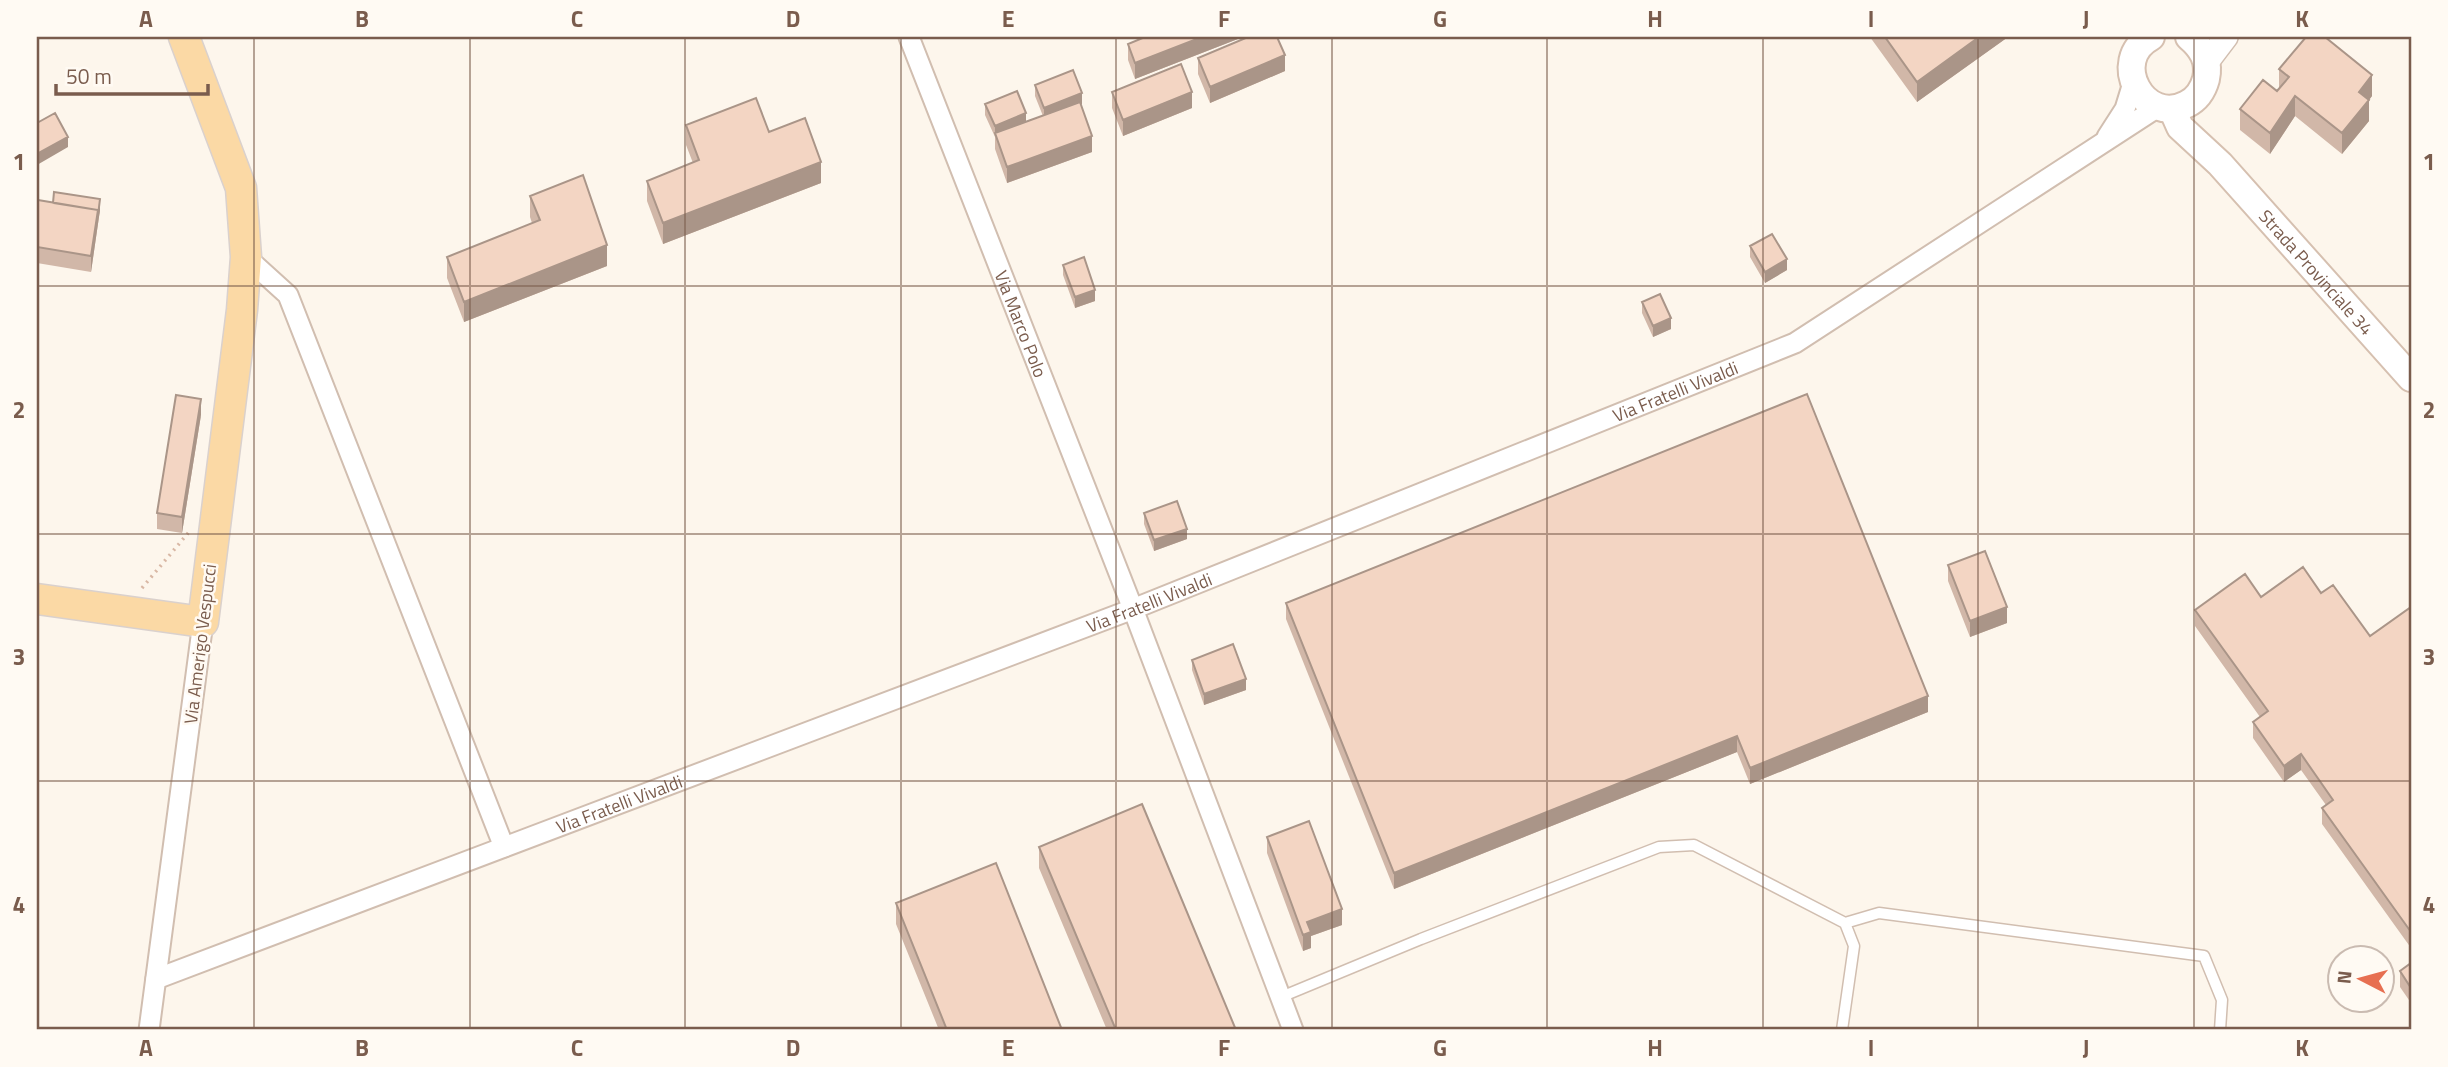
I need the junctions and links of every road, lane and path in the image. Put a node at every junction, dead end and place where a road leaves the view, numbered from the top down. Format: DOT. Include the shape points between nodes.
graph roads {
  1 [pos="184,37"];
  2 [pos="909,37"];
  3 [pos="2122,37"];
  4 [pos="2151,37"];
  5 [pos="2189,37"];
  6 [pos="2199,37"];
  7 [pos="2226,37"];
  8 [pos="2206,49"];
  9 [pos="2132,77"];
  10 [pos="2198,95"];
  11 [pos="2165,108"];
  12 [pos="2103,144"];
  13 [pos="2220,164"];
  14 [pos="246,257"];
  15 [pos="2411,378"];
  16 [pos="190,531"];
  17 [pos="37,599"];
  18 [pos="1133,609"];
  19 [pos="123,611"];
  20 [pos="203,622"];
  21 [pos="504,847"];
  22 [pos="1845,923"];
  23 [pos="156,979"];
  24 [pos="1281,997"];
  25 [pos="149,1030"];
  26 [pos="1293,1030"];
  27 [pos="1842,1030"];
  28 [pos="2220,1030"];
  1 -- 14 [label="main road, Via Amerigo Vespucci" via="241,188"];
  2 -- 18 [label="street, Via Marco Polo"];
  3 -- 9 [label="main road"];
  4 -- 9 [label="main road" via="2137,49"];
  5 -- 8 [label="main road" via="2203,52"];
  6 -- 8 [label="street"];
  7 -- 8 [label="street"];
  8 -- 10 [label="main road" via="2207,74"];
  9 -- 11 [label="main road, Strada Provinciale 34" via="2138,94"];
  9 -- 12 [label="street, Via Fratelli Vivaldi" via="2125,109"];
  10 -- 11 [label="main road" via="2182,107"];
  10 -- 13 [label="main road, Strada Provinciale 34" via="2198,109"];
  11 -- 12 [label="street, Via Fratelli Vivaldi"];
  11 -- 13 [label="main road, Strada Provinciale 34"];
  12 -- 18 [label="street, Via Fratelli Vivaldi" via="1795,343"];
  13 -- 15 [label="main road, Strada Provinciale 34"];
  14 -- 20 [label="main road, Via Amerigo Vespucci"];
  14 -- 21 [label="street" via="288,295"];
  16 -- 19 [label="path"];
  17 -- 19 [label="main road"];
  18 -- 21 [label="street, Via Fratelli Vivaldi"];
  18 -- 24 [label="street, Via Marco Polo"];
  19 -- 20 [label="main road"];
  20 -- 23 [label="street, Via Amerigo Vespucci"];
  21 -- 23 [label="street, Via Fratelli Vivaldi"];
  22 -- 24 [label="lane" via="1693,845 1659,846"];
  22 -- 27 [label="lane" via="1854,946"];
  22 -- 28 [label="lane" via="1879,913 2204,956 2222,1000"];
  23 -- 25 [label="street, Via Amerigo Vespucci"];
  24 -- 26 [label="street, Via Marco Polo"];
}
